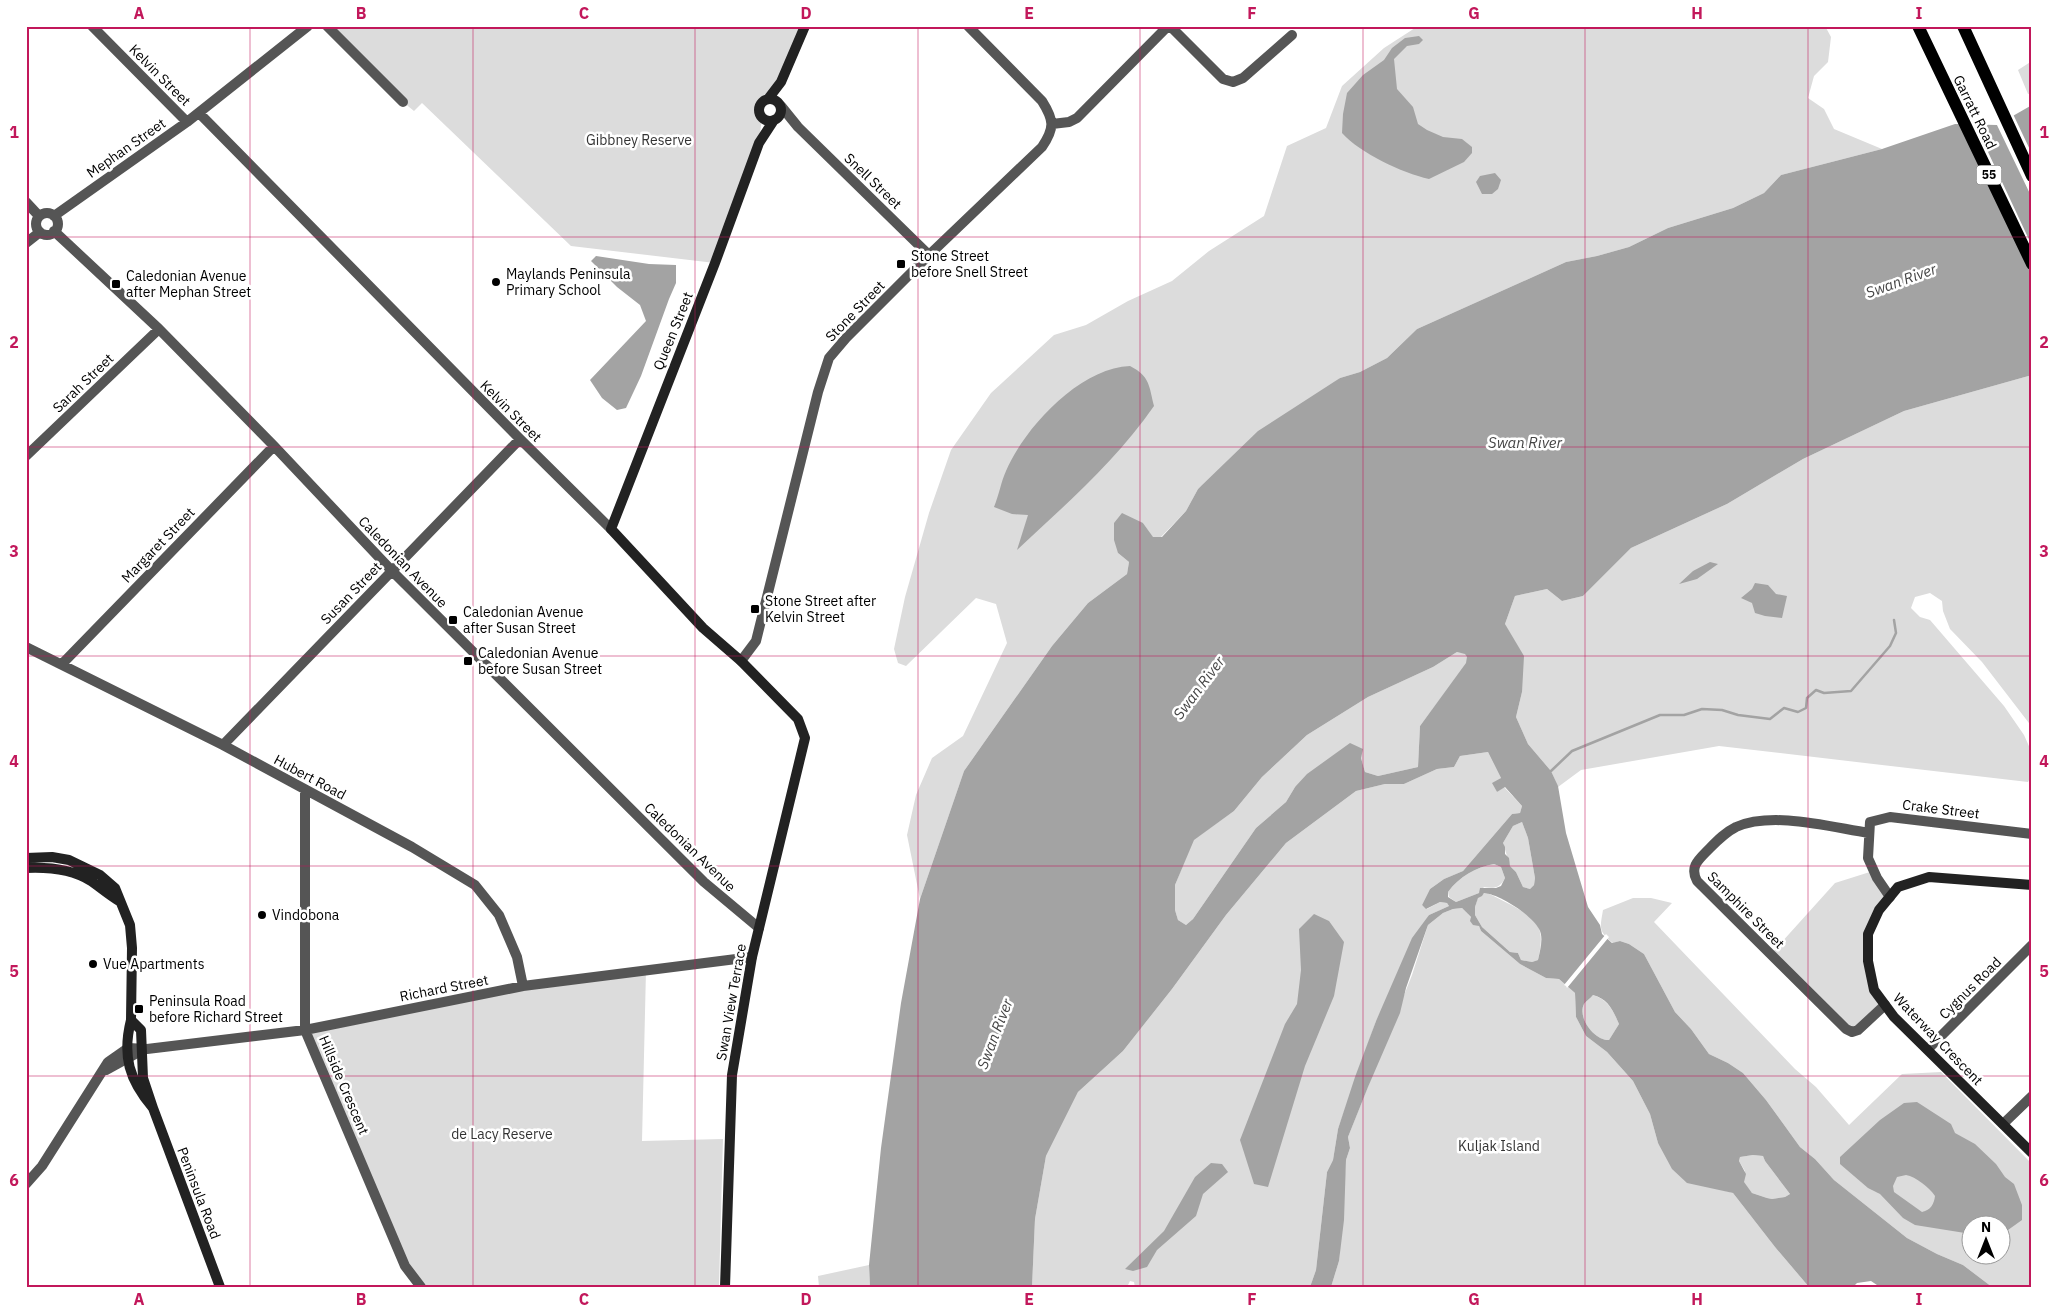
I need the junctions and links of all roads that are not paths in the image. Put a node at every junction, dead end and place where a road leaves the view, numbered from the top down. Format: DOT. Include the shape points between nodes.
graph roads {
  1 [pos="92,26"];
  2 [pos="308,26"];
  3 [pos="327,26"];
  4 [pos="805,26"];
  5 [pos="968,26"];
  6 [pos="1169,26"];
  7 [pos="1918,26"];
  8 [pos="1963,26"];
  9 [pos="1292,35"];
  10 [pos="781,82"];
  11 [pos="768,99"];
  12 [pos="403,102"];
  13 [pos="780,104"];
  14 [pos="199,113"];
  15 [pos="762,117"];
  16 [pos="776,119"];
  17 [pos="187,122"];
  18 [pos="1052,124"];
  19 [pos="798,127"];
  20 [pos="759,143"];
  21 [pos="2032,176"];
  22 [pos="26,202"];
  23 [pos="40,216"];
  24 [pos="54,216"];
  25 [pos="40,232"];
  26 [pos="54,232"];
  27 [pos="26,243"];
  28 [pos="929,255"];
  29 [pos="2032,264"];
  30 [pos="159,329"];
  31 [pos="520,439"];
  32 [pos="274,446"];
  33 [pos="26,456"];
  34 [pos="611,529"];
  35 [pos="392,571"];
  36 [pos="26,646"];
  37 [pos="741,661"];
  38 [pos="62,664"];
  39 [pos="803,728"];
  40 [pos="223,745"];
  41 [pos="305,790"];
  42 [pos="1869,833"];
  43 [pos="2032,834"];
  44 [pos="52,857"];
  45 [pos="26,858"];
  46 [pos="26,868"];
  47 [pos="50,868"];
  48 [pos="2031,886"];
  49 [pos="1890,897"];
  50 [pos="120,901"];
  51 [pos="758,928"];
  52 [pos="2032,945"];
  53 [pos="752,957"];
  54 [pos="523,986"];
  55 [pos="1885,1005"];
  56 [pos="131,1020"];
  57 [pos="305,1030"];
  58 [pos="142,1049"];
  59 [pos="1928,1050"];
  60 [pos="128,1053"];
  61 [pos="2032,1096"];
  62 [pos="152,1108"];
  63 [pos="2003,1124"];
  64 [pos="2032,1153"];
  65 [pos="26,1184"];
  66 [pos="220,1287"];
  67 [pos="421,1287"];
  68 [pos="725,1287"];
  1 -- 17 [label="street, Kelvin Street"];
  2 -- 14 [label="street, Mephan Street"];
  3 -- 12 [label="street"];
  4 -- 10 [label="street"];
  5 -- 18 [label="street" via="1042,101 1050,113"];
  6 -- 9 [label="street" via="1222,79 1233,82 1243,78"];
  6 -- 18 [label="street" via="1077,118"];
  7 -- 29 [label="main road, Garratt Road / 55"];
  8 -- 21 [label="main road, Garratt Road"];
  10 -- 11 [label="street"];
  10 -- 13 [label="street"];
  11 -- 13 [label="street"];
  11 -- 15 [label="street" via="760,106"];
  13 -- 16 [label="street" via="782,111"];
  13 -- 19 [label="street, Snell Street"];
  14 -- 17 [label="street, Mephan Street"];
  14 -- 31 [label="street, Kelvin Street"];
  15 -- 16 [label="street" via="770,121"];
  15 -- 20 [label="street, Queen Street"];
  16 -- 19 [label="street, Snell Street"];
  16 -- 20 [label="street, Queen Street"];
  17 -- 24 [label="street, Mephan Street"];
  18 -- 28 [label="street, Stone Street" via="1050,136 1042,148"];
  19 -- 28 [label="street, Snell Street"];
  20 -- 34 [label="street, Queen Street"];
  22 -- 23 [label="street"];
  23 -- 24 [label="street" via="47,213"];
  23 -- 25 [label="street" via="36,224"];
  24 -- 26 [label="street" via="57,224"];
  25 -- 26 [label="street"];
  25 -- 27 [label="street"];
  26 -- 30 [label="street, Caledonian Avenue"];
  28 -- 37 [label="street, Stone Street" via="830,358 818,392 756,641"];
  30 -- 32 [label="street, Caledonian Avenue"];
  30 -- 33 [label="street, Sarah Street"];
  31 -- 34 [label="street, Kelvin Street"];
  31 -- 35 [label="street, Susan Street"];
  32 -- 35 [label="street, Caledonian Avenue"];
  32 -- 38 [label="street, Margaret Street"];
  34 -- 37 [label="street, Kelvin Street" via="704,628"];
  35 -- 40 [label="street, Susan Street"];
  35 -- 51 [label="street, Caledonian Avenue" via="704,882"];
  36 -- 38 [label="street, Hubert Road"];
  37 -- 39 [label="street, Kelvin Street"];
  38 -- 40 [label="street, Hubert Road"];
  39 -- 51 [label="street, Swan View Terrace" via="804,745"];
  40 -- 41 [label="street, Hubert Road"];
  41 -- 54 [label="street, Hubert Road" via="475,885 499,914 517,957"];
  41 -- 57 [label="street, Hillside Crescent"];
  42 -- 43 [label="street, Crake Street" via="1870,822 1890,817"];
  42 -- 49 [label="street" via="1868,858"];
  42 -- 55 [label="street, Samphire Street" via="1777,820 1748,823 1723,835 1696,862 1694,875 1733,919 1846,1029 1858,1030"];
  44 -- 45 [label="street, Peninsula Road"];
  44 -- 47 [label="street"];
  44 -- 50 [label="street, Peninsula Road" via="69,860 100,875 115,888"];
  46 -- 47 [label="street"];
  47 -- 50 [label="street" via="88,879"];
  48 -- 49 [label="street, Waterway Crescent" via="1929,877 1898,887"];
  49 -- 55 [label="street, Waterway Crescent" via="1879,910 1868,934 1868,961 1874,990"];
  50 -- 56 [label="street, Peninsula Road" via="130,925"];
  51 -- 53 [label="street, Swan View Terrace"];
  52 -- 59 [label="street, Cygnus Road"];
  53 -- 54 [label="street, Richard Street"];
  53 -- 68 [label="street, Swan View Terrace" via="732,1075"];
  54 -- 57 [label="street, Richard Street"];
  55 -- 59 [label="street, Waterway Crescent"];
  56 -- 58 [label="street, Peninsula Road" via="141,1030"];
  56 -- 60 [label="street, Peninsula Road"];
  57 -- 58 [label="street, Richard Street"];
  57 -- 67 [label="street, Hillside Crescent" via="405,1266"];
  58 -- 60 [label="street, Richard Street"];
  58 -- 62 [label="street, Peninsula Road" via="143,1078"];
  59 -- 63 [label="street, Waterway Crescent"];
  60 -- 62 [label="street, Peninsula Road" via="132,1079"];
  60 -- 65 [label="street" via="102,1071 42,1166"];
  61 -- 63 [label="street"];
  62 -- 66 [label="street, Peninsula Road"];
  63 -- 64 [label="street, Waterway Crescent"];
}
